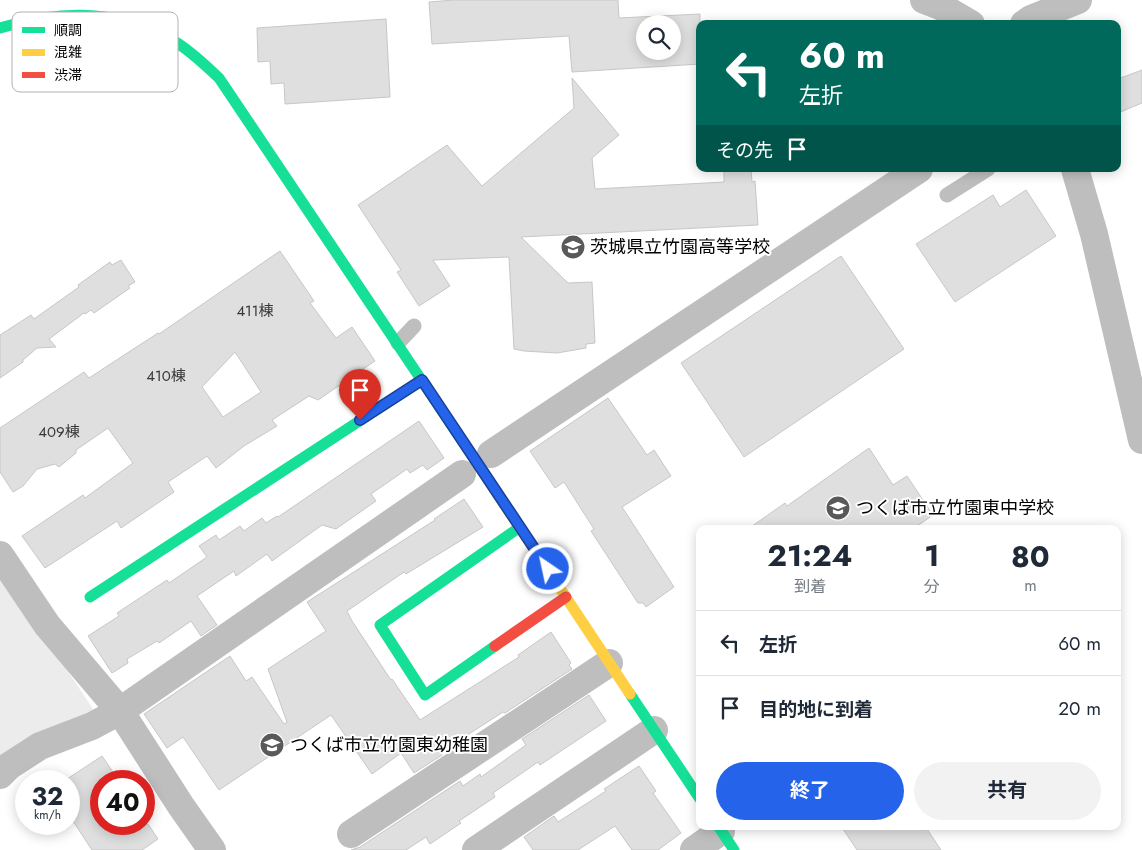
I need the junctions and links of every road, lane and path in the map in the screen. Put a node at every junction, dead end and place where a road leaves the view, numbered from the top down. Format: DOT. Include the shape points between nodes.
graph roads {
  1 [pos="924,0"];
  2 [pos="1078,0"];
  3 [pos="965,20"];
  4 [pos="1039,20"];
  5 [pos="12,24"];
  6 [pos="0,28"];
  7 [pos="178,43"];
  8 [pos="914,172"];
  9 [pos="983,172"];
  10 [pos="1076,172"];
  11 [pos="946,195"];
  12 [pos="414,326"];
  13 [pos="398,343"];
  14 [pos="422,380"];
  15 [pos="1142,440"];
  16 [pos="490,454"];
  17 [pos="462,474"];
  18 [pos="520,527"];
  19 [pos="0,555"];
  20 [pos="90,596"];
  21 [pos="566,597"];
  22 [pos="610,663"];
  23 [pos="120,711"];
  24 [pos="654,730"];
  25 [pos="0,776"];
  26 [pos="696,793"];
  27 [pos="351,834"];
  28 [pos="724,836"];
  29 [pos="212,850"];
  30 [pos="476,850"];
  31 [pos="694,850"];
  1 -- 3 [label="street"];
  2 -- 4 [label="street"];
  5 -- 6 [label="street"];
  7 -- 13 [label="street" via="219,78 234,98"];
  8 -- 16 [label="street"];
  9 -- 11 [label="lane"];
  10 -- 15 [label="street" via="1094,234"];
  12 -- 13 [label="lane"];
  13 -- 14 [label="street"];
  14 -- 18 [label="street"];
  14 -- 20 [label="street"];
  17 -- 23 [label="street"];
  18 -- 21 [label="street"];
  18 -- 21 [label="street" via="380,625 425,695"];
  19 -- 23 [label="street" via="47,625"];
  21 -- 22 [label="street"];
  22 -- 24 [label="street"];
  22 -- 27 [label="street"];
  23 -- 25 [label="street" via="92,726 40,746 9,766"];
  23 -- 29 [label="street"];
  24 -- 26 [label="street"];
  24 -- 30 [label="street"];
  28 -- 31 [label="street"];
}
